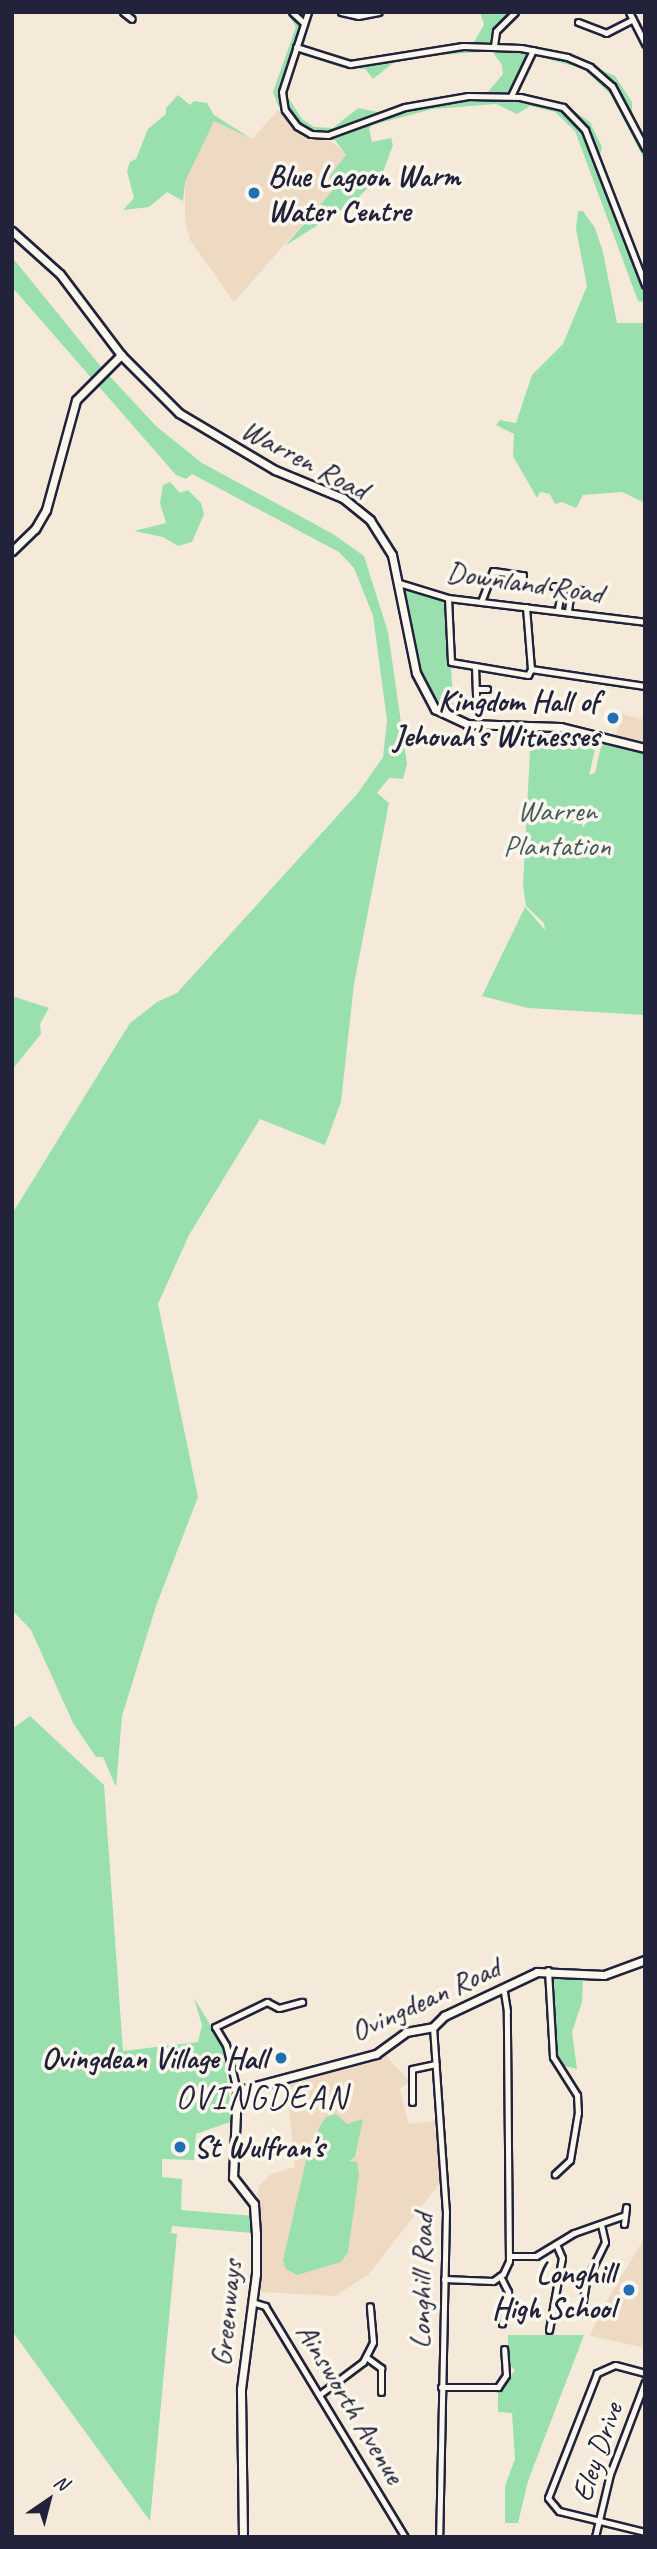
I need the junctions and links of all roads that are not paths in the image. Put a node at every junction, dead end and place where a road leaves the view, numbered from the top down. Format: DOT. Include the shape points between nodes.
graph roads {
  1 [pos="123,12"];
  2 [pos="292,12"];
  3 [pos="308,12"];
  4 [pos="341,12"];
  5 [pos="379,12"];
  6 [pos="515,12"];
  7 [pos="631,15"];
  8 [pos="132,19"];
  9 [pos="582,22"];
  10 [pos="304,23"];
  11 [pos="645,44"];
  12 [pos="494,46"];
  13 [pos="296,47"];
  14 [pos="533,50"];
  15 [pos="511,96"];
  16 [pos="645,148"];
  17 [pos="13,231"];
  18 [pos="645,285"];
  19 [pos="121,355"];
  20 [pos="12,551"];
  21 [pos="491,561"];
  22 [pos="494,571"];
  23 [pos="524,575"];
  24 [pos="399,583"];
  25 [pos="553,586"];
  26 [pos="562,587"];
  27 [pos="571,589"];
  28 [pos="581,590"];
  29 [pos="448,598"];
  30 [pos="481,602"];
  31 [pos="526,607"];
  32 [pos="558,609"];
  33 [pos="568,611"];
  34 [pos="645,622"];
  35 [pos="475,666"];
  36 [pos="531,669"];
  37 [pos="645,686"];
  38 [pos="476,689"];
  39 [pos="485,690"];
  40 [pos="476,698"];
  41 [pos="645,748"];
  42 [pos="645,1960"];
  43 [pos="548,1970"];
  44 [pos="503,1987"];
  45 [pos="303,2002"];
  46 [pos="433,2027"];
  47 [pos="435,2064"];
  48 [pos="237,2091"];
  49 [pos="412,2102"];
  50 [pos="555,2174"];
  51 [pos="626,2207"];
  52 [pos="625,2215"];
  53 [pos="601,2224"];
  54 [pos="624,2224"];
  55 [pos="556,2244"];
  56 [pos="509,2256"];
  57 [pos="500,2277"];
  58 [pos="444,2279"];
  59 [pos="251,2302"];
  60 [pos="370,2306"];
  61 [pos="584,2310"];
  62 [pos="502,2323"];
  63 [pos="549,2330"];
  64 [pos="504,2349"];
  65 [pos="366,2357"];
  66 [pos="513,2367"];
  67 [pos="505,2368"];
  68 [pos="645,2373"];
  69 [pos="645,2382"];
  70 [pos="441,2387"];
  71 [pos="382,2392"];
  72 [pos="319,2395"];
  73 [pos="597,2521"];
  74 [pos="645,2532"];
  75 [pos="243,2537"];
  76 [pos="405,2537"];
  77 [pos="439,2537"];
  78 [pos="595,2537"];
  1 -- 8 [label="street"];
  2 -- 10 [label="street"];
  3 -- 10 [label="street"];
  4 -- 5 [label="street" via="361,16"];
  6 -- 12 [label="street" via="496,31"];
  7 -- 9 [label="street" via="604,33"];
  7 -- 11 [label="street"];
  10 -- 13 [label="street"];
  12 -- 13 [label="street" via="435,49 356,64"];
  12 -- 14 [label="street"];
  13 -- 15 [label="street" via="282,102 291,120 311,134 330,135 429,101"];
  14 -- 15 [label="street"];
  14 -- 16 [label="street" via="575,59 597,71 618,97"];
  15 -- 18 [label="street" via="559,105 583,126"];
  17 -- 19 [label="street, Warren Road" via="66,280"];
  19 -- 20 [label="street" via="76,400 46,510 32,533"];
  19 -- 24 [label="street, Warren Road" via="200,427 357,508 385,540"];
  21 -- 22 [label="street"];
  22 -- 23 [label="street"];
  22 -- 30 [label="street"];
  24 -- 29 [label="street, Downland Road"];
  24 -- 41 [label="street, Warren Road" via="420,685 444,716 467,724 567,728"];
  25 -- 26 [label="street"];
  26 -- 27 [label="street"];
  26 -- 32 [label="street"];
  27 -- 28 [label="street"];
  27 -- 33 [label="street"];
  29 -- 30 [label="street, Downland Road"];
  29 -- 35 [label="street" via="452,662"];
  30 -- 31 [label="street, Downland Road"];
  31 -- 32 [label="street, Downland Road"];
  31 -- 36 [label="street"];
  32 -- 33 [label="street, Downland Road"];
  33 -- 34 [label="street, Downland Road"];
  35 -- 36 [label="street" via="528,675"];
  35 -- 38 [label="street"];
  36 -- 37 [label="street"];
  38 -- 39 [label="street"];
  38 -- 40 [label="street"];
  42 -- 43 [label="street, Ovingdean Road" via="604,1976"];
  43 -- 44 [label="street, Ovingdean Road"];
  43 -- 50 [label="street" via="553,2057 578,2095 570,2160"];
  44 -- 46 [label="street, Ovingdean Road" via="444,2016"];
  44 -- 56 [label="street" via="514,2197"];
  45 -- 48 [label="street" via="279,2008 267,2002 215,2027 226,2045"];
  46 -- 47 [label="street, Longhill Road"];
  46 -- 48 [label="street, Ovingdean Road" via="406,2032 371,2056"];
  47 -- 49 [label="street" via="413,2068 406,2091"];
  47 -- 58 [label="street, Longhill Road" via="444,2164"];
  48 -- 59 [label="street, Greenways" via="233,2177 255,2209"];
  51 -- 52 [label="street"];
  52 -- 53 [label="street"];
  52 -- 54 [label="street"];
  53 -- 55 [label="street"];
  53 -- 61 [label="street" via="605,2242 586,2281"];
  55 -- 56 [label="street" via="531,2258"];
  55 -- 63 [label="street" via="562,2258 555,2317"];
  56 -- 57 [label="street"];
  57 -- 58 [label="street" via="484,2282"];
  57 -- 62 [label="street" via="508,2292"];
  58 -- 70 [label="street, Longhill Road"];
  59 -- 72 [label="street, Ainsworth Avenue" via="265,2306"];
  59 -- 75 [label="street, Greenways" via="241,2389"];
  60 -- 65 [label="street" via="373,2337"];
  64 -- 67 [label="street"];
  65 -- 71 [label="street" via="380,2366"];
  65 -- 72 [label="street" via="358,2369"];
  66 -- 67 [label="street"];
  67 -- 70 [label="street" via="504,2380 496,2389"];
  68 -- 73 [label="street" via="615,2365 597,2373 549,2495 554,2509"];
  69 -- 73 [label="street, Eley Drive"];
  70 -- 77 [label="street, Longhill Road"];
  72 -- 76 [label="street, Ainsworth Avenue"];
  73 -- 74 [label="street"];
  73 -- 78 [label="street, Eley Drive"];
}
